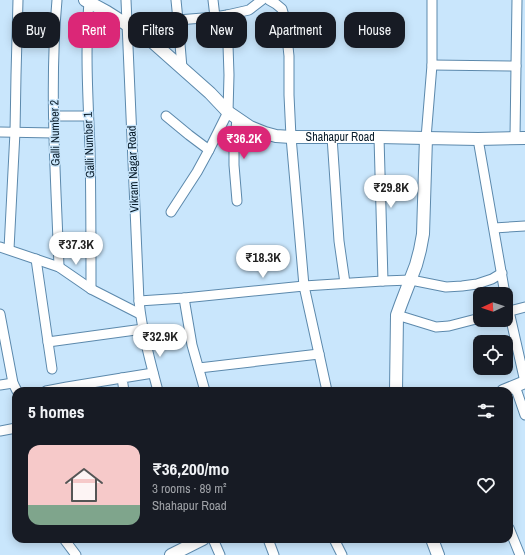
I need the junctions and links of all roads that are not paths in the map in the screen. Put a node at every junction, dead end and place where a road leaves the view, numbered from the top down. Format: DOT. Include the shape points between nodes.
graph roads {
  1 [pos="18,0"];
  2 [pos="57,0"];
  3 [pos="126,0"];
  4 [pos="176,0"];
  5 [pos="213,0"];
  6 [pos="262,0"];
  7 [pos="269,0"];
  8 [pos="432,0"];
  9 [pos="517,0"];
  10 [pos="87,1"];
  11 [pos="177,12"];
  12 [pos="214,12"];
  13 [pos="240,12"];
  14 [pos="128,24"];
  15 [pos="129,48"];
  16 [pos="159,48"];
  17 [pos="180,48"];
  18 [pos="228,48"];
  19 [pos="432,65"];
  20 [pos="516,66"];
  21 [pos="182,68"];
  22 [pos="233,115"];
  23 [pos="54,116"];
  24 [pos="88,116"];
  25 [pos="166,116"];
  26 [pos="0,132"];
  27 [pos="15,132"];
  28 [pos="54,133"];
  29 [pos="291,137"];
  30 [pos="332,137"];
  31 [pos="379,137"];
  32 [pos="426,138"];
  33 [pos="520,138"];
  34 [pos="478,139"];
  35 [pos="210,150"];
  36 [pos="238,201"];
  37 [pos="171,212"];
  38 [pos="525,226"];
  39 [pos="494,228"];
  40 [pos="4,248"];
  41 [pos="36,259"];
  42 [pos="59,267"];
  43 [pos="502,274"];
  44 [pos="410,280"];
  45 [pos="383,281"];
  46 [pos="345,283"];
  47 [pos="304,286"];
  48 [pos="504,287"];
  49 [pos="91,289"];
  50 [pos="184,298"];
  51 [pos="139,301"];
  52 [pos="525,307"];
  53 [pos="513,310"];
  54 [pos="0,314"];
  55 [pos="140,314"];
  56 [pos="398,315"];
  57 [pos="473,320"];
  58 [pos="510,327"];
  59 [pos="143,330"];
  60 [pos="48,342"];
  61 [pos="319,354"];
  62 [pos="52,368"];
  63 [pos="199,368"];
  64 [pos="153,373"];
  65 [pos="122,378"];
  66 [pos="522,383"];
  67 [pos="0,385"];
  68 [pos="15,387"];
  69 [pos="86,387"];
  70 [pos="123,387"];
  71 [pos="157,387"];
  72 [pos="204,387"];
  73 [pos="326,387"];
  74 [pos="396,387"];
  75 [pos="512,387"];
  76 [pos="523,401"];
  77 [pos="525,415"];
  78 [pos="12,429"];
  79 [pos="0,431"];
  80 [pos="513,538"];
  81 [pos="67,543"];
  82 [pos="195,543"];
  83 [pos="215,543"];
  84 [pos="270,543"];
  85 [pos="336,543"];
  86 [pos="434,543"];
  87 [pos="76,555"];
  88 [pos="170,555"];
  89 [pos="220,555"];
  90 [pos="274,555"];
  91 [pos="342,555"];
  92 [pos="438,555"];
  93 [pos="520,555"];
  1 -- 27 [label="street"];
  2 -- 23 [label="street, Galli Number 2" via="54,35"];
  3 -- 14 [label="street, Vikram Nagar Road"];
  4 -- 11 [label="street"];
  5 -- 12 [label="street"];
  6 -- 13 [label="street" via="248,10"];
  7 -- 29 [label="street" via="282,9 285,19"];
  8 -- 19 [label="street"];
  9 -- 20 [label="street"];
  10 -- 14 [label="main road, Shahapur Road"];
  10 -- 24 [label="street, Galli Number 1"];
  15 -- 51 [label="street, Vikram Nagar Road"];
  16 -- 21 [label="main road, Shahapur Road"];
  17 -- 21 [label="street"];
  18 -- 22 [label="street"];
  19 -- 20 [label="street"];
  19 -- 32 [label="street"];
  20 -- 33 [label="street"];
  21 -- 22 [label="main road, Shahapur Road"];
  22 -- 29 [label="main road, Shahapur Road" via="250,127 265,133"];
  22 -- 35 [label="street"];
  22 -- 36 [label="street"];
  23 -- 24 [label="street"];
  23 -- 28 [label="street, Galli Number 2"];
  24 -- 49 [label="street, Galli Number 1"];
  25 -- 35 [label="street"];
  26 -- 27 [label="street"];
  27 -- 28 [label="street"];
  27 -- 40 [label="street"];
  28 -- 42 [label="street, Galli Number 2"];
  29 -- 30 [label="main road, Shahapur Road"];
  29 -- 47 [label="street"];
  30 -- 31 [label="main road, Shahapur Road"];
  30 -- 46 [label="street" via="339,241"];
  31 -- 32 [label="main road, Shahapur Road"];
  31 -- 45 [label="street"];
  32 -- 34 [label="main road, Shahapur Road"];
  32 -- 44 [label="main road" via="423,234"];
  33 -- 34 [label="main road, Shahapur Road"];
  34 -- 39 [label="street"];
  35 -- 37 [label="street"];
  38 -- 39 [label="street"];
  39 -- 43 [label="street"];
  40 -- 41 [label="street"];
  41 -- 42 [label="street"];
  41 -- 60 [label="street"];
  42 -- 49 [label="street"];
  43 -- 44 [label="street" via="462,286 446,287"];
  43 -- 48 [label="street"];
  44 -- 45 [label="street"];
  44 -- 56 [label="main road"];
  45 -- 46 [label="street"];
  46 -- 47 [label="street"];
  47 -- 50 [label="street"];
  47 -- 61 [label="street"];
  49 -- 55 [label="street"];
  50 -- 51 [label="street"];
  50 -- 63 [label="street" via="192,345"];
  51 -- 55 [label="street, Vikram Nagar Road"];
  52 -- 53 [label="street"];
  54 -- 68 [label="street"];
  55 -- 59 [label="street, Vikram Nagar Road"];
  56 -- 57 [label="street" via="436,327"];
  56 -- 74 [label="main road"];
  58 -- 66 [label="street"];
  59 -- 60 [label="street"];
  59 -- 64 [label="street, Vikram Nagar Road"];
  60 -- 62 [label="street"];
  61 -- 63 [label="street"];
  61 -- 73 [label="street"];
  63 -- 72 [label="street"];
  64 -- 65 [label="street"];
  64 -- 71 [label="street, Vikram Nagar Road"];
  65 -- 69 [label="street"];
  65 -- 70 [label="street"];
  66 -- 75 [label="main road"];
  66 -- 76 [label="street"];
  67 -- 68 [label="street"];
  76 -- 77 [label="street"];
  78 -- 79 [label="street"];
  80 -- 93 [label="street"];
  81 -- 87 [label="street"];
  82 -- 88 [label="main road"];
  83 -- 89 [label="street"];
  84 -- 90 [label="street"];
  85 -- 91 [label="street"];
  86 -- 92 [label="main road"];
}
